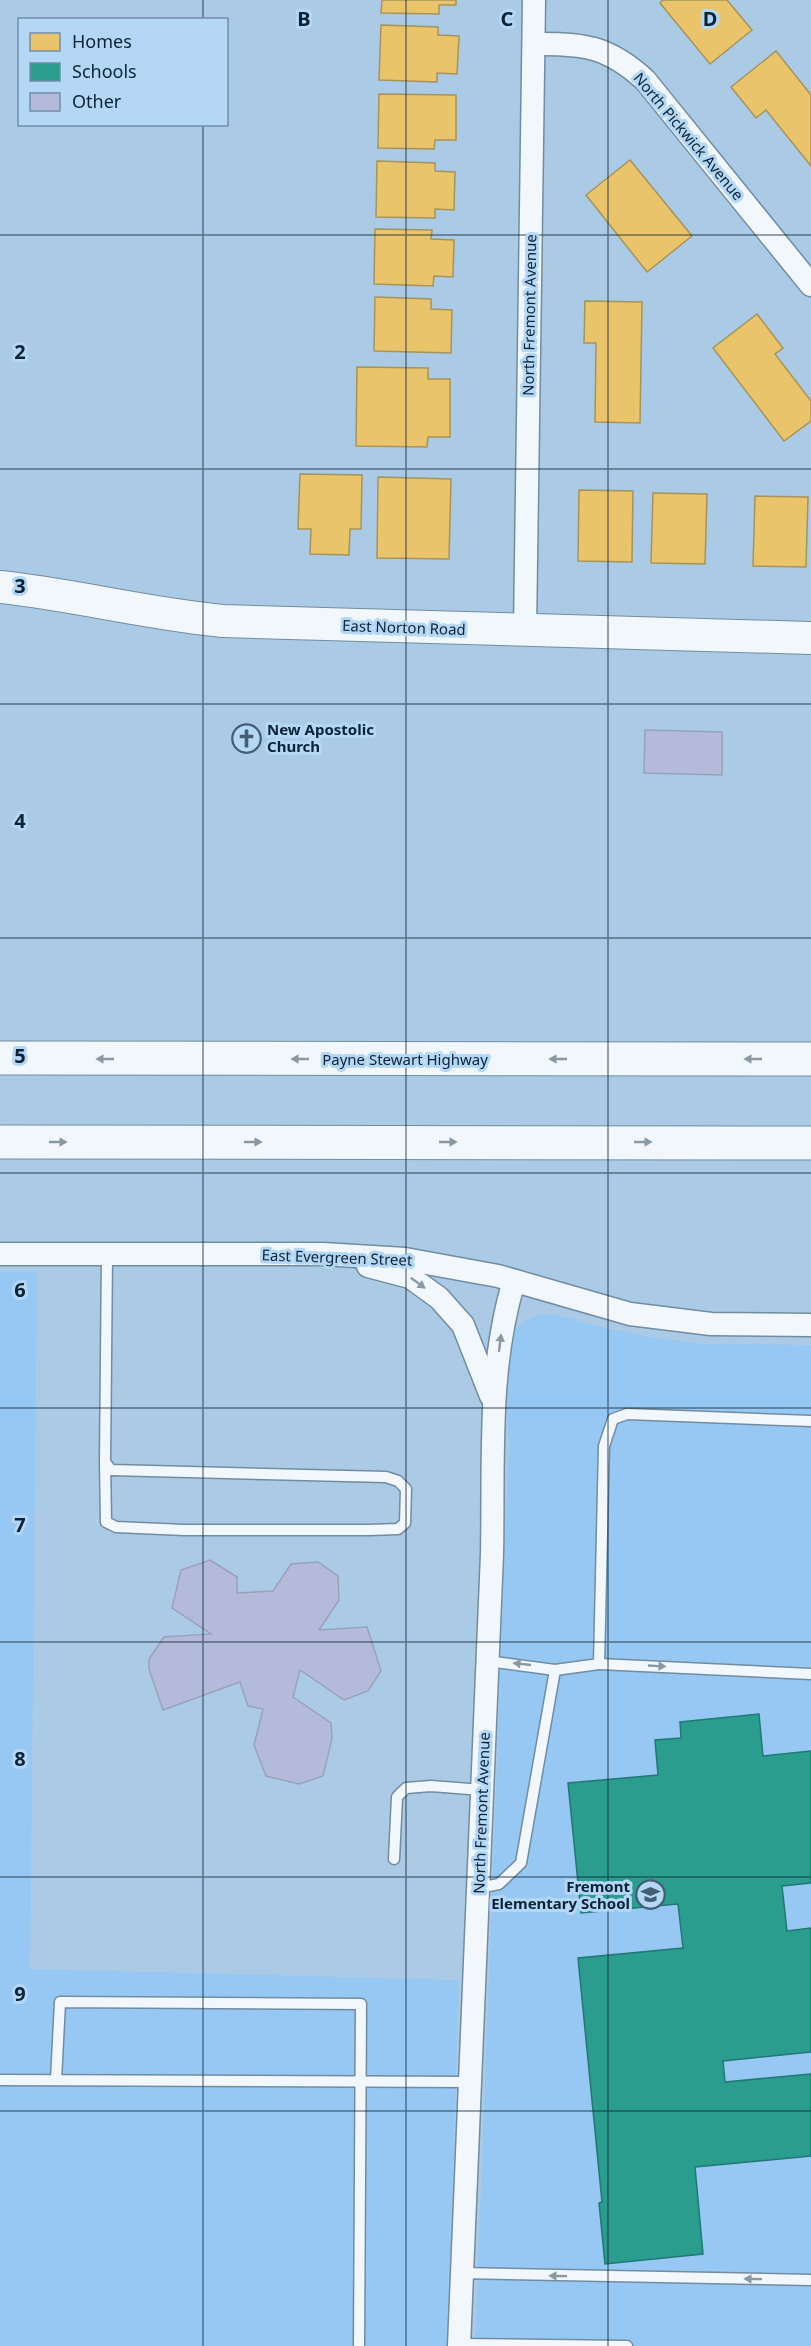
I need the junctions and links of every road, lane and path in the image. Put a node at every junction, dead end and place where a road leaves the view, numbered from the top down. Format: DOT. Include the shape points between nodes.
graph roads {
  1 [pos="534,0"];
  2 [pos="534,44"];
  3 [pos="811,285"];
  4 [pos="0,587"];
  5 [pos="525,631"];
  6 [pos="811,638"];
  7 [pos="0,1058"];
  8 [pos="811,1059"];
  9 [pos="0,1142"];
  10 [pos="811,1143"];
  11 [pos="0,1254"];
  12 [pos="106,1254"];
  13 [pos="323,1254"];
  14 [pos="514,1281"];
  15 [pos="811,1325"];
  16 [pos="492,1401"];
  17 [pos="811,1421"];
  18 [pos="105,1462"];
  19 [pos="488,1661"];
  20 [pos="599,1664"];
  21 [pos="555,1670"];
  22 [pos="811,1674"];
  23 [pos="482,1790"];
  24 [pos="394,1859"];
  25 [pos="478,1888"];
  26 [pos="0,2080"];
  27 [pos="56,2080"];
  28 [pos="360,2082"];
  29 [pos="470,2082"];
  30 [pos="462,2273"];
  31 [pos="811,2280"];
  32 [pos="459,2345"];
  33 [pos="359,2346"];
  34 [pos="627,2346"];
  1 -- 2 [label="street, North Fremont Avenue"];
  2 -- 3 [label="street, North Pickwick Avenue" via="589,45 632,68"];
  2 -- 5 [label="street, North Fremont Avenue"];
  4 -- 5 [label="main road, East Norton Road" via="223,621"];
  5 -- 6 [label="main road, East Norton Road"];
  8 -- 7 [label="highway, Payne Stewart Highway, one-way"];
  9 -- 10 [label="highway, one-way"];
  11 -- 12 [label="street, East Evergreen Street"];
  12 -- 13 [label="street, East Evergreen Street"];
  12 -- 18 [label="lane"];
  13 -- 14 [label="street, East Evergreen Street" via="405,1259"];
  13 -- 16 [label="street, one-way" via="410,1277 439,1298 463,1325"];
  14 -- 15 [label="street, East Evergreen Street" via="590,1304 671,1320"];
  16 -- 14 [label="street, North Fremont Avenue, one-way" via="503,1318"];
  16 -- 19 [label="street, North Fremont Avenue" via="495,1448"];
  17 -- 20 [label="lane" via="627,1414 613,1419 604,1446"];
  18 -- 18 [label="lane" via="111,1470 122,1472 386,1477 406,1489 405,1522 398,1529 369,1530 116,1527 106,1522"];
  21 -- 19 [label="lane, one-way"];
  19 -- 23 [label="street, North Fremont Avenue"];
  20 -- 21 [label="lane"];
  20 -- 22 [label="lane, one-way"];
  21 -- 25 [label="lane" via="521,1863 499,1884"];
  23 -- 24 [label="lane" via="406,1788 397,1797"];
  23 -- 25 [label="street, North Fremont Avenue"];
  25 -- 29 [label="street, North Fremont Avenue"];
  26 -- 27 [label="lane"];
  27 -- 28 [label="lane"];
  27 -- 28 [label="lane" via="60,2002 361,2004"];
  28 -- 29 [label="lane"];
  28 -- 33 [label="lane"];
  29 -- 30 [label="street, North Fremont Avenue"];
  31 -- 30 [label="lane, one-way"];
  30 -- 32 [label="street, North Fremont Avenue"];
  32 -- 34 [label="lane"];
}
